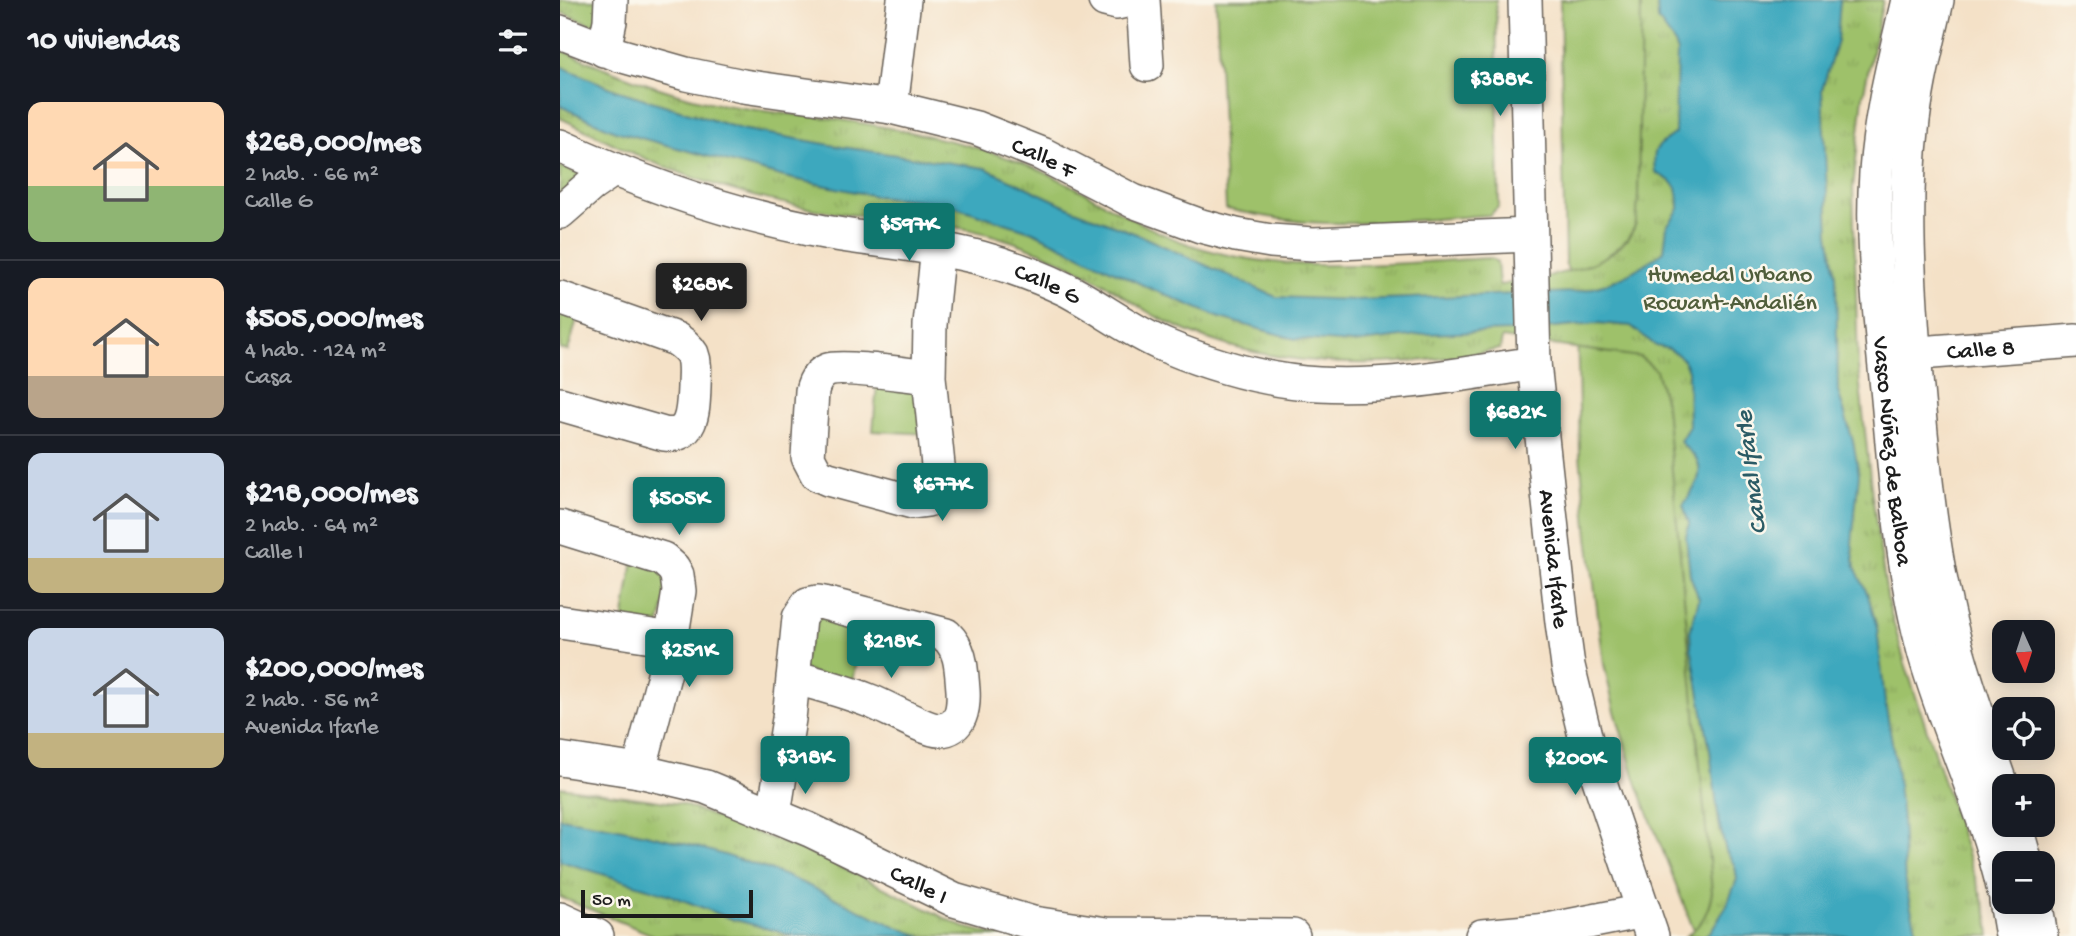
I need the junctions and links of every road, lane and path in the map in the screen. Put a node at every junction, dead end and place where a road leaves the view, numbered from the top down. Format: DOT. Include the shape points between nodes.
graph roads {
  1 [pos="611,0"];
  2 [pos="904,0"];
  3 [pos="1105,0"];
  4 [pos="1130,0"];
  5 [pos="1143,0"];
  6 [pos="1525,0"];
  7 [pos="1908,0"];
  8 [pos="1937,0"];
  9 [pos="560,32"];
  10 [pos="604,50"];
  11 [pos="1147,65"];
  12 [pos="891,107"];
  13 [pos="560,146"];
  14 [pos="613,170"];
  15 [pos="560,212"];
  16 [pos="938,247"];
  17 [pos="1530,251"];
  18 [pos="560,298"];
  19 [pos="2076,341"];
  20 [pos="1534,354"];
  21 [pos="1899,355"];
  22 [pos="929,377"];
  23 [pos="560,404"];
  24 [pos="560,527"];
  25 [pos="560,622"];
  26 [pos="672,639"];
  27 [pos="793,677"];
  28 [pos="560,759"];
  29 [pos="639,771"];
  30 [pos="1998,774"];
  31 [pos="774,814"];
  32 [pos="1993,851"];
  33 [pos="2008,914"];
  34 [pos="2037,914"];
  35 [pos="560,919"];
  36 [pos="1648,924"];
  37 [pos="592,935"];
  38 [pos="1293,936"];
  39 [pos="1482,936"];
  40 [pos="2012,936"];
  41 [pos="2041,936"];
  1 -- 10 [label="street"];
  2 -- 12 [label="street"];
  3 -- 4 [label="street"];
  5 -- 11 [label="street"];
  6 -- 17 [label="street, Avenida Ifarle"];
  7 -- 21 [label="street, Vasco Núñez de Balboa" via="1876,170 1876,246"];
  8 -- 21 [label="street, Vasco Núñez de Balboa" via="1908,165"];
  9 -- 10 [label="street, Calle F"];
  10 -- 12 [label="street, Calle F" via="715,80"];
  12 -- 17 [label="street, Calle F" via="999,136 1133,201 1236,235 1313,244"];
  13 -- 14 [label="street, Calle G"];
  14 -- 15 [label="street"];
  14 -- 16 [label="street, Calle G" via="753,218"];
  16 -- 20 [label="street, Calle G" via="1036,276 1165,346 1273,378 1318,384 1420,380"];
  16 -- 22 [label="street"];
  17 -- 20 [label="street, Avenida Ifarle"];
  18 -- 23 [label="street" via="676,339 689,350 695,370 691,421 676,434"];
  19 -- 21 [label="street, Calle 8"];
  20 -- 36 [label="street, Avenida Ifarle" via="1570,676 1587,744"];
  21 -- 30 [label="street, Vasco Núñez de Balboa" via="1925,471 1941,584 1963,671"];
  21 -- 32 [label="street, Vasco Núñez de Balboa" via="1895,485 1916,621"];
  22 -- 22 [label="street" via="832,369 820,374 812,391 807,457 812,469 828,480 913,502 928,500 940,482"];
  24 -- 26 [label="street" via="656,556 673,568 679,583"];
  25 -- 26 [label="street"];
  26 -- 29 [label="street"];
  27 -- 27 [label="street" via="800,613 818,601 946,635 959,654 963,712 953,726 932,729 868,700"];
  27 -- 31 [label="street"];
  28 -- 29 [label="street, Calle I"];
  29 -- 31 [label="street, Calle I" via="706,788"];
  31 -- 38 [label="street, Calle I" via="954,900 1033,923 1106,934"];
  33 -- 40 [label="street"];
  34 -- 41 [label="street"];
  35 -- 37 [label="street"];
  36 -- 39 [label="street"];
}
